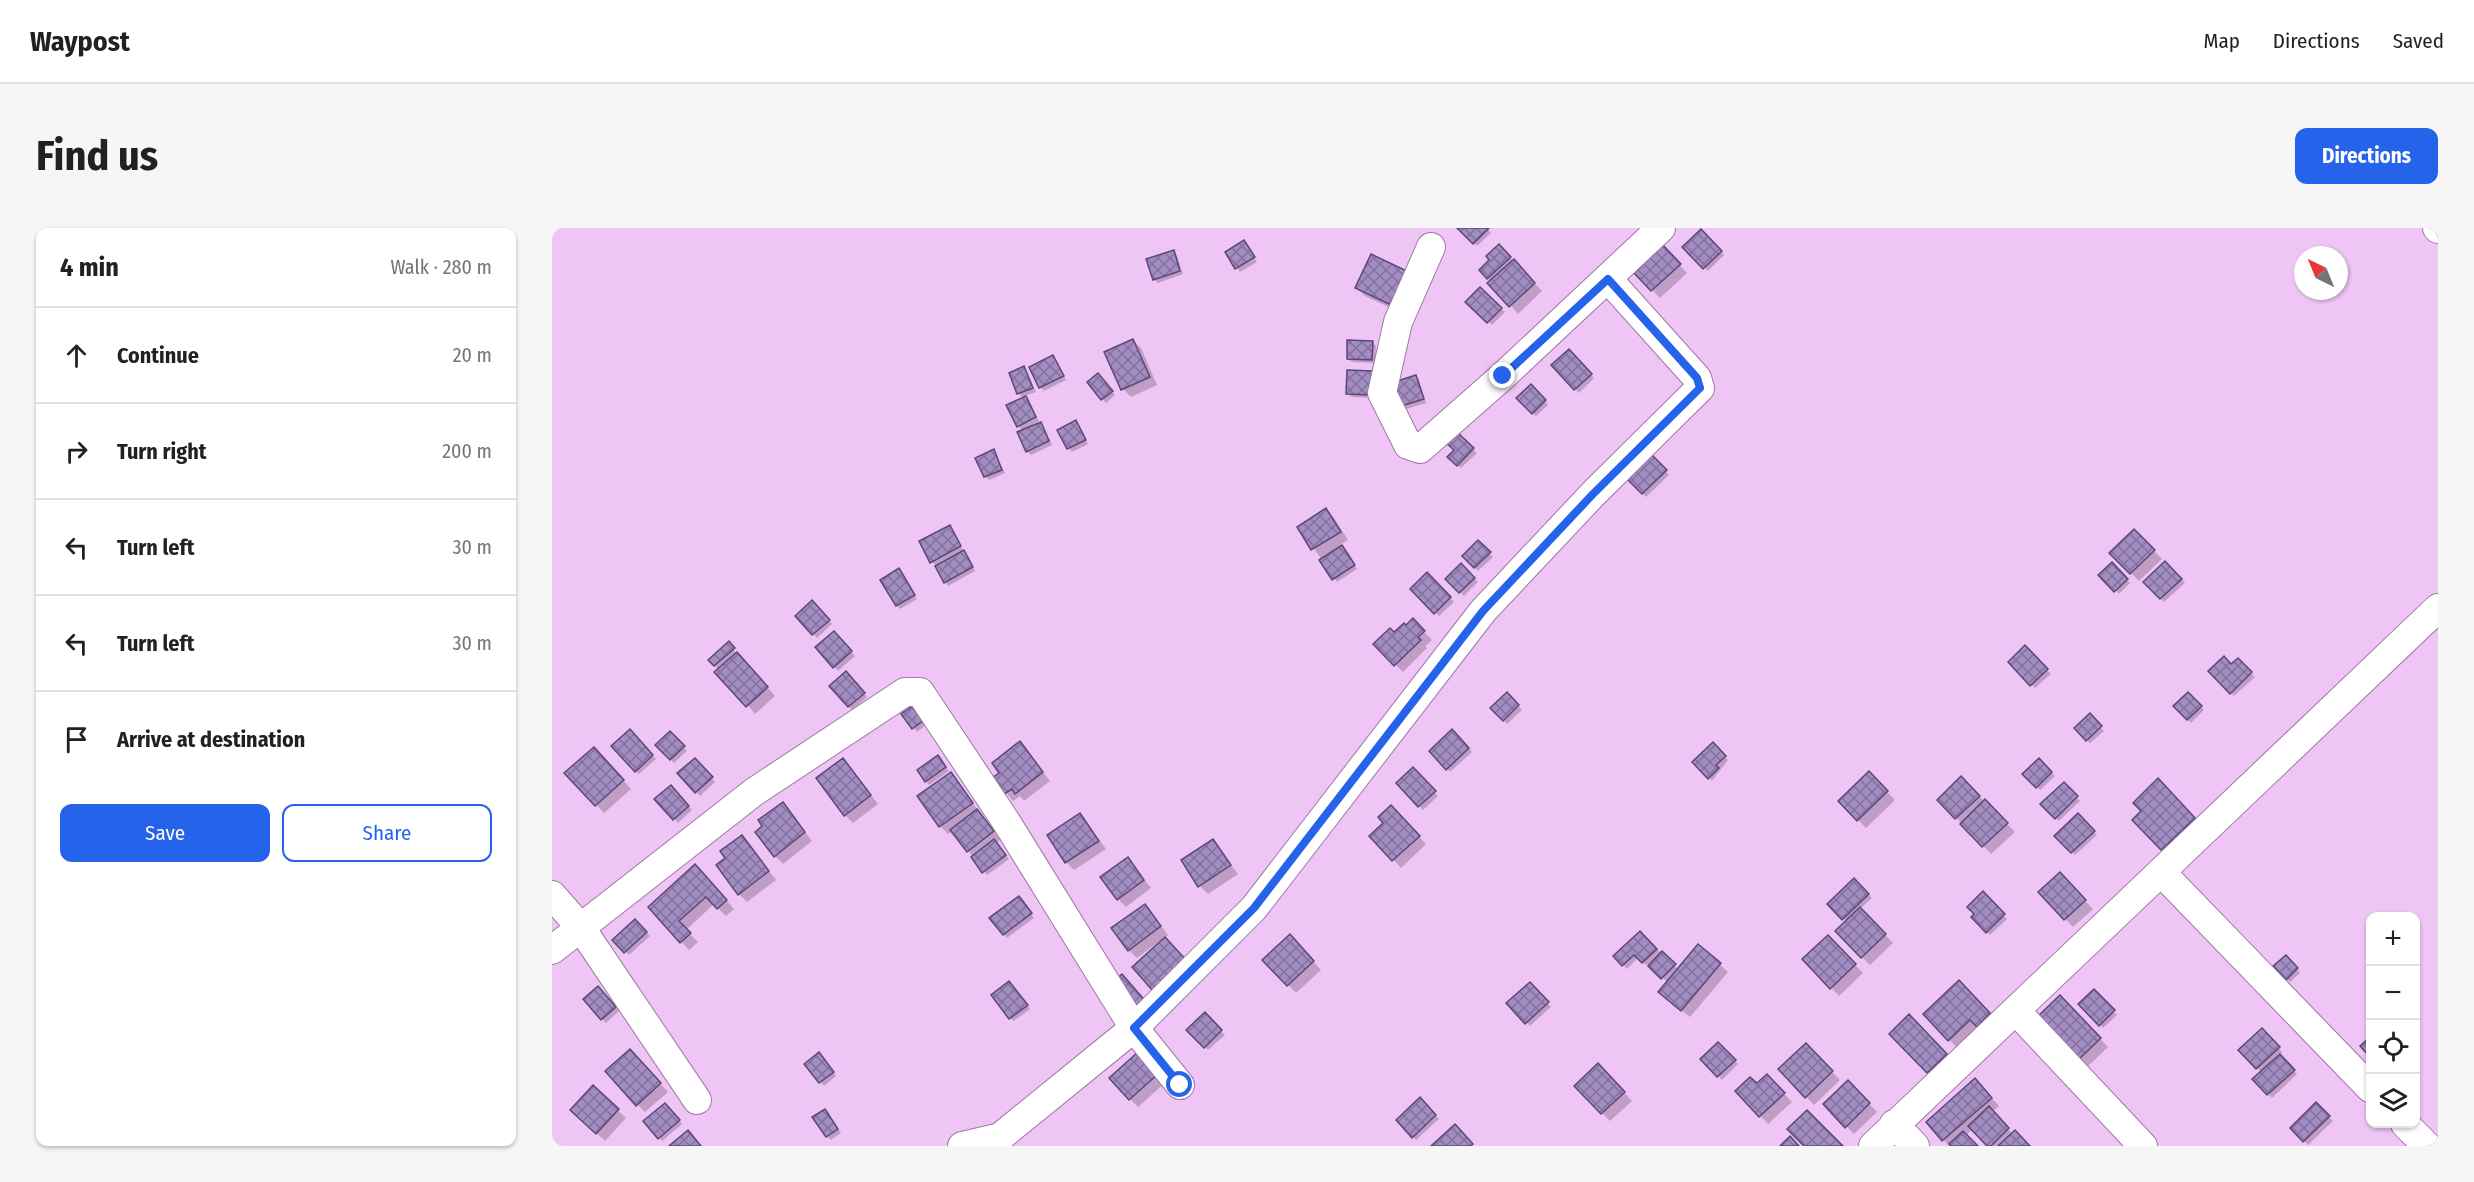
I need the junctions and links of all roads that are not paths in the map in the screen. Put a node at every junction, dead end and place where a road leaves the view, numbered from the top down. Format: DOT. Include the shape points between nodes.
graph roads {
  1 [pos="1661,228"];
  2 [pos="1431,247"];
  3 [pos="1608,279"];
  4 [pos="2438,608"];
  5 [pos="2161,872"];
  6 [pos="552,895"];
  7 [pos="581,928"];
  8 [pos="552,950"];
  9 [pos="2016,1011"];
  10 [pos="1134,1028"];
  11 [pos="2366,1084"];
  12 [pos="1180,1085"];
  13 [pos="697,1100"];
  14 [pos="1894,1124"];
  15 [pos="2409,1128"];
  16 [pos="962,1146"];
  17 [pos="1873,1146"];
  18 [pos="1915,1146"];
  19 [pos="2143,1146"];
  20 [pos="2427,1146"];
  1 -- 3 [label="street"];
  2 -- 3 [label="street" via="1398,322 1382,393 1408,445 1420,449"];
  3 -- 10 [label="street" via="1697,378 1700,388 1483,611 1254,908"];
  4 -- 5 [label="street"];
  5 -- 9 [label="street"];
  5 -- 11 [label="street"];
  6 -- 7 [label="street"];
  7 -- 8 [label="street"];
  7 -- 10 [label="street" via="753,792 905,692 920,692 1007,823"];
  7 -- 13 [label="street"];
  9 -- 14 [label="street"];
  9 -- 19 [label="street"];
  10 -- 12 [label="street"];
  10 -- 16 [label="street" via="1000,1137"];
  14 -- 17 [label="street"];
  14 -- 18 [label="street"];
  15 -- 20 [label="street"];
}
